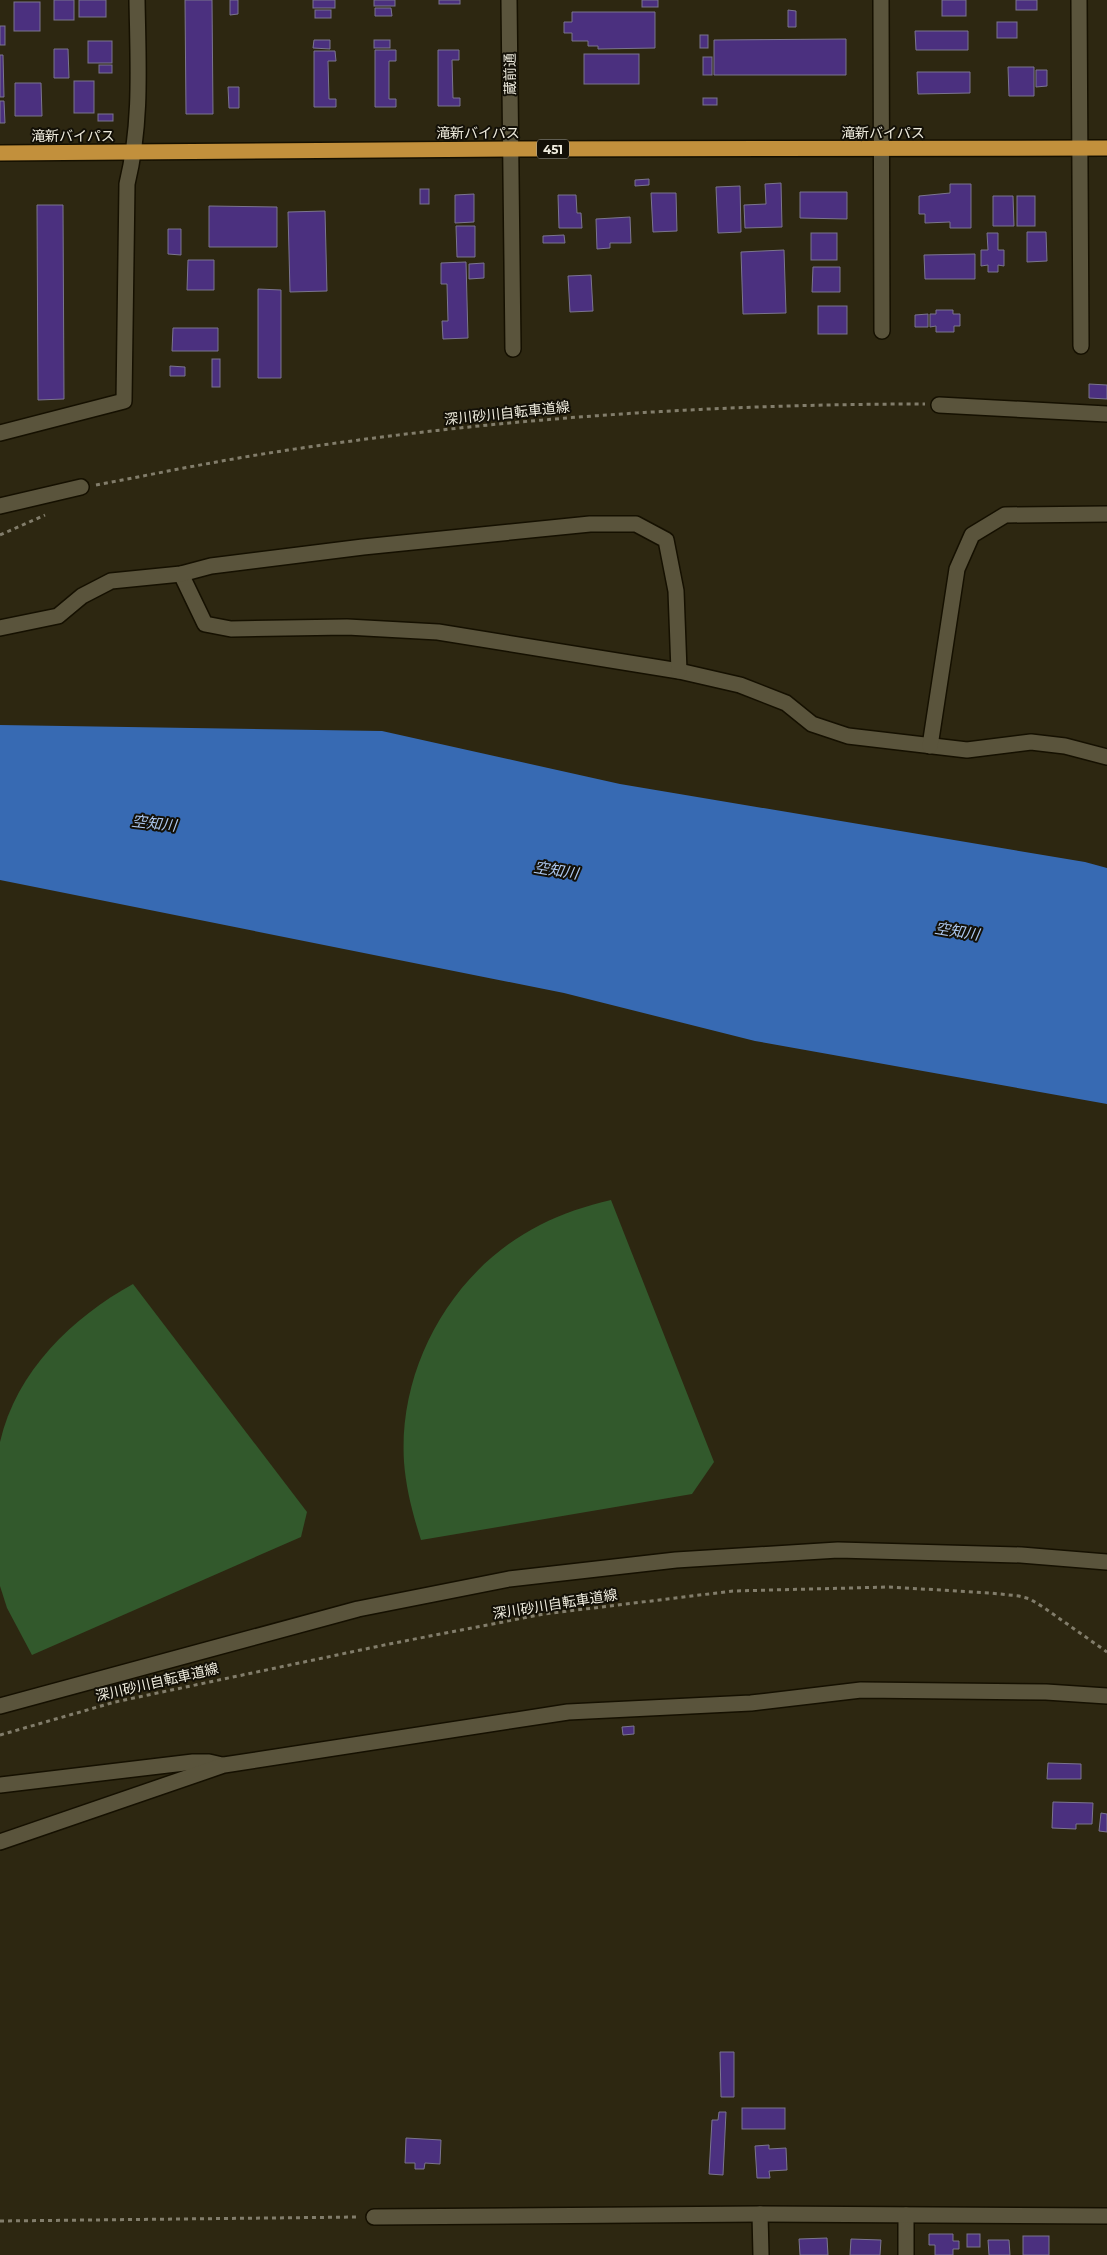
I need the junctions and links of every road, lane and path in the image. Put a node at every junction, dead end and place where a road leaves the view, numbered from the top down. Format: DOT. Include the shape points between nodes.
graph roads {
  1 [pos="138,0"];
  2 [pos="509,0"];
  3 [pos="881,0"];
  4 [pos="1079,0"];
  5 [pos="1107,148"];
  6 [pos="511,149"];
  7 [pos="883,149"];
  8 [pos="1080,149"];
  9 [pos="135,152"];
  10 [pos="0,153"];
  11 [pos="882,331"];
  12 [pos="1081,346"];
  13 [pos="513,349"];
  14 [pos="939,405"];
  15 [pos="1107,414"];
  16 [pos="0,432"];
  17 [pos="81,487"];
  18 [pos="0,506"];
  19 [pos="1107,514"];
  20 [pos="181,574"];
  21 [pos="0,628"];
  22 [pos="679,672"];
  23 [pos="930,746"];
  24 [pos="1107,757"];
  25 [pos="1107,1562"];
  26 [pos="1107,1652"];
  27 [pos="1107,1696"];
  28 [pos="0,1706"];
  29 [pos="0,1735"];
  30 [pos="224,1765"];
  31 [pos="0,1785"];
  32 [pos="0,1842"];
  33 [pos="760,2214"];
  34 [pos="906,2215"];
  35 [pos="1107,2216"];
  36 [pos="374,2217"];
  37 [pos="0,2222"];
  38 [pos="761,2255"];
  39 [pos="906,2255"];
  1 -- 9 [label="street"];
  2 -- 6 [label="street, 蔵前通"];
  3 -- 7 [label="street"];
  4 -- 8 [label="street"];
  5 -- 8 [label="highway, 滝新バイパス / 451"];
  6 -- 7 [label="highway, 滝新バイパス / 451"];
  6 -- 9 [label="highway, 滝新バイパス / 451"];
  6 -- 13 [label="street, 蔵前通"];
  7 -- 8 [label="highway, 滝新バイパス / 451"];
  7 -- 11 [label="street"];
  8 -- 12 [label="street"];
  9 -- 10 [label="highway, 滝新バイパス / 451"];
  9 -- 16 [label="street" via="127,184 124,401"];
  14 -- 15 [label="street"];
  14 -- 17 [label="path, 深川砂川自転車道線" via="784,405 552,419 269,453"];
  17 -- 18 [label="street"];
  19 -- 23 [label="street" via="1005,515 972,535 957,569"];
  20 -- 21 [label="street" via="112,581 82,596 58,616"];
  20 -- 22 [label="street" via="205,624 231,629 347,627 438,632"];
  20 -- 22 [label="street" via="211,566 363,547 590,524 636,524 666,540 676,591"];
  22 -- 23 [label="street" via="740,685 786,704 812,724 848,736"];
  23 -- 24 [label="street" via="967,750 1031,742"];
  25 -- 28 [label="street" via="1022,1555 838,1550 676,1560 509,1579 358,1609"];
  26 -- 29 [label="path, 深川砂川自転車道線" via="1043,1607 1020,1596 890,1587 733,1591 544,1614 389,1644 115,1702"];
  27 -- 30 [label="street" via="1046,1692 861,1690 751,1703 568,1712"];
  30 -- 31 [label="street" via="193,1762"];
  30 -- 32 [label="street"];
  33 -- 34 [label="street"];
  33 -- 36 [label="street"];
  33 -- 38 [label="street"];
  34 -- 35 [label="street"];
  34 -- 39 [label="street"];
  36 -- 37 [label="path"];
}
